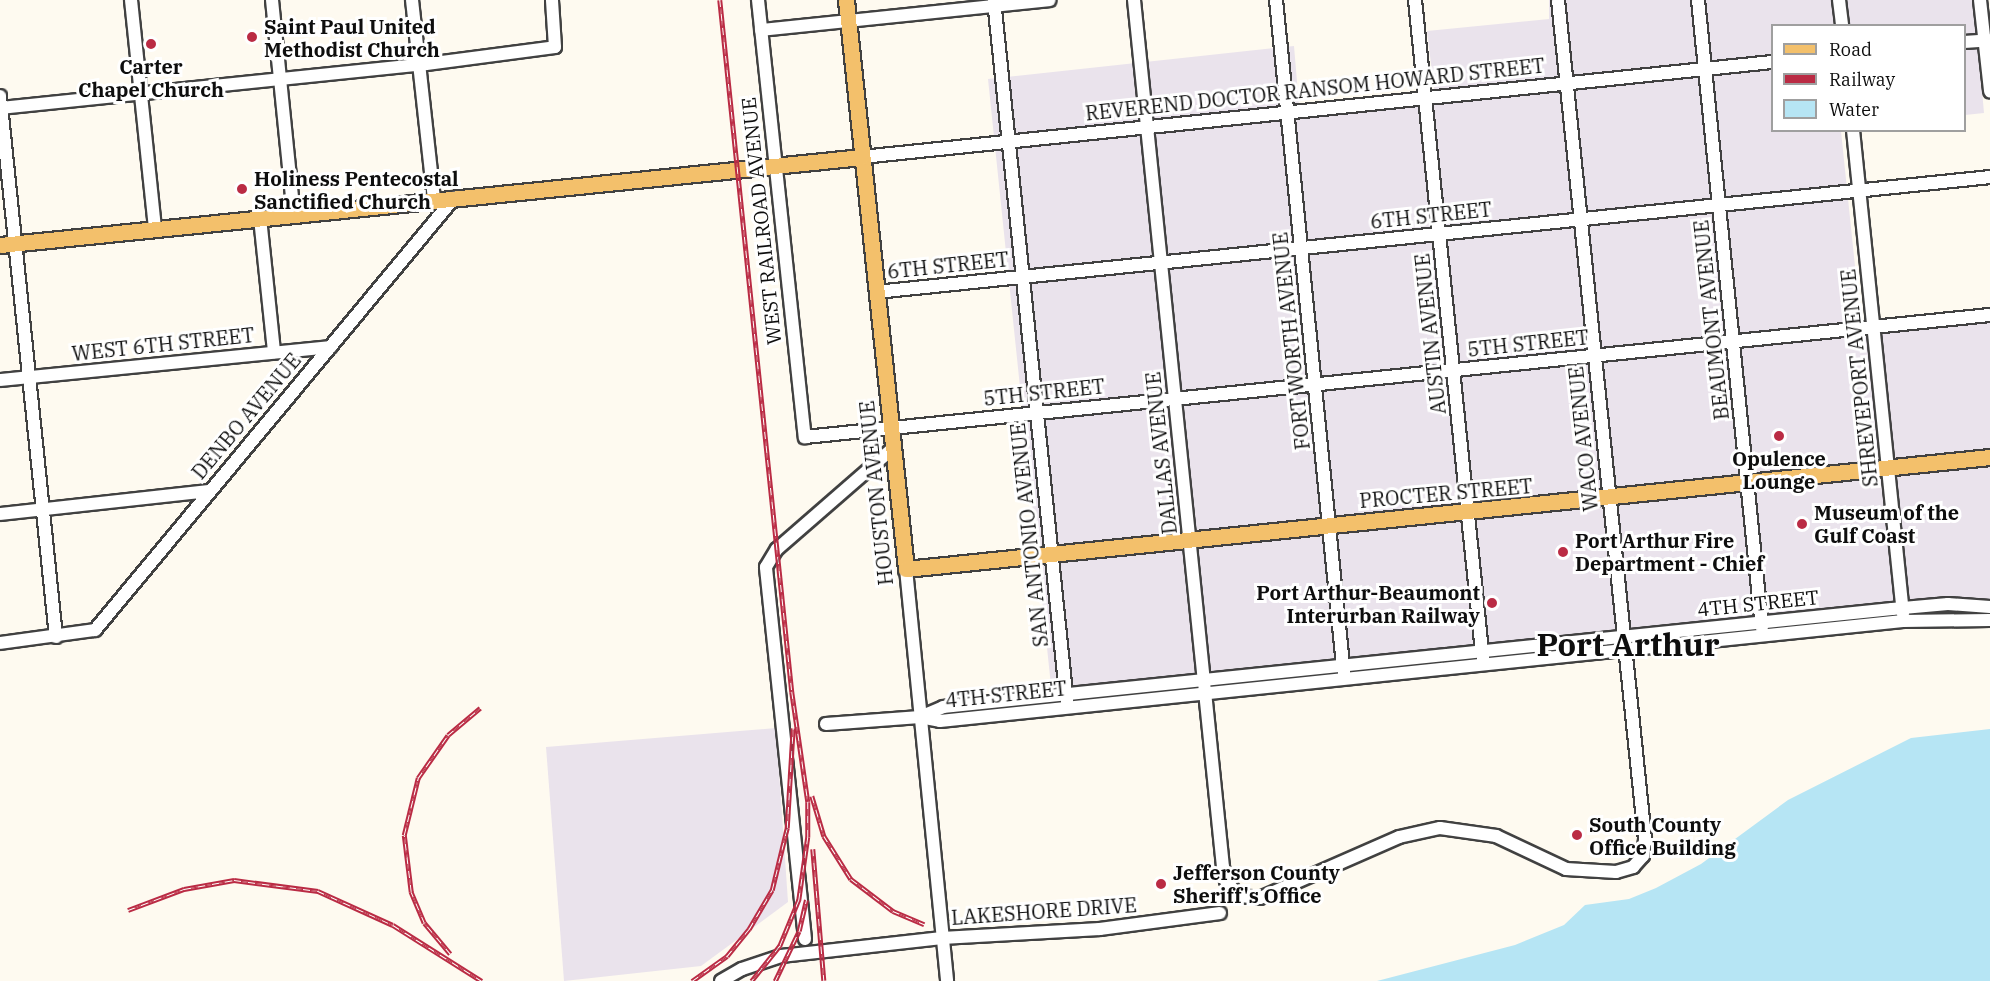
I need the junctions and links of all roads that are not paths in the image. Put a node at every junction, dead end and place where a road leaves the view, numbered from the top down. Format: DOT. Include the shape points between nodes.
graph roads {
  1 [pos="131,0"];
  2 [pos="272,0"];
  3 [pos="412,0"];
  4 [pos="552,0"];
  5 [pos="758,0"];
  6 [pos="846,0"];
  7 [pos="1049,0"];
  8 [pos="1134,0"];
  9 [pos="1276,0"];
  10 [pos="1415,0"];
  11 [pos="1558,0"];
  12 [pos="1698,0"];
  13 [pos="1839,0"];
  14 [pos="1980,0"];
  15 [pos="995,3"];
  16 [pos="848,21"];
  17 [pos="1842,24"];
  18 [pos="761,30"];
  19 [pos="1987,40"];
  20 [pos="1966,42"];
  21 [pos="1771,62"];
  22 [pos="419,65"];
  23 [pos="1704,69"];
  24 [pos="280,78"];
  25 [pos="1567,83"];
  26 [pos="1990,91"];
  27 [pos="140,93"];
  28 [pos="1425,98"];
  29 [pos="0,104"];
  30 [pos="1288,112"];
  31 [pos="1148,126"];
  32 [pos="1853,132"];
  33 [pos="1008,141"];
  34 [pos="862,157"];
  35 [pos="775,165"];
  36 [pos="1990,177"];
  37 [pos="1859,191"];
  38 [pos="454,198"];
  39 [pos="434,200"];
  40 [pos="1719,205"];
  41 [pos="294,215"];
  42 [pos="260,218"];
  43 [pos="1580,219"];
  44 [pos="155,229"];
  45 [pos="1439,234"];
  46 [pos="7,244"];
  47 [pos="1301,248"];
  48 [pos="1161,262"];
  49 [pos="1021,277"];
  50 [pos="876,292"];
  51 [pos="1990,315"];
  52 [pos="1872,327"];
  53 [pos="1733,341"];
  54 [pos="330,346"];
  55 [pos="274,352"];
  56 [pos="1594,356"];
  57 [pos="1454,370"];
  58 [pos="29,377"];
  59 [pos="0,380"];
  60 [pos="1315,384"];
  61 [pos="1175,398"];
  62 [pos="1035,413"];
  63 [pos="890,428"];
  64 [pos="805,437"];
  65 [pos="892,448"];
  66 [pos="1990,457"];
  67 [pos="1889,468"];
  68 [pos="1747,483"];
  69 [pos="210,491"];
  70 [pos="1608,498"];
  71 [pos="43,510"];
  72 [pos="1468,513"];
  73 [pos="0,514"];
  74 [pos="1328,525"];
  75 [pos="1190,541"];
  76 [pos="1050,556"];
  77 [pos="906,569"];
  78 [pos="1990,607"];
  79 [pos="1902,608"];
  80 [pos="1990,620"];
  81 [pos="1903,621"];
  82 [pos="1762,622"];
  83 [pos="1763,635"];
  84 [pos="56,637"];
  85 [pos="0,643"];
  86 [pos="1623,644"];
  87 [pos="1483,659"];
  88 [pos="1344,673"];
  89 [pos="1203,680"];
  90 [pos="1204,693"];
  91 [pos="1067,701"];
  92 [pos="920,717"];
  93 [pos="826,724"];
  94 [pos="1239,896"];
  95 [pos="1220,913"];
  96 [pos="942,938"];
  97 [pos="805,939"];
  98 [pos="721,981"];
  99 [pos="947,981"];
  1 -- 27 [label="street"];
  2 -- 24 [label="street"];
  3 -- 22 [label="street"];
  4 -- 22 [label="street" via="555,48"];
  5 -- 18 [label="street, WEST RAILROAD AVENUE"];
  6 -- 16 [label="main road, HOUSTON AVENUE"];
  7 -- 15 [label="street"];
  8 -- 31 [label="street, DALLAS AVENUE"];
  9 -- 30 [label="street, FORT WORTH AVENUE"];
  10 -- 28 [label="street, AUSTIN AVENUE"];
  11 -- 25 [label="street, WACO AVENUE"];
  12 -- 23 [label="street, BEAUMONT AVENUE"];
  13 -- 17 [label="street"];
  14 -- 19 [label="street"];
  15 -- 16 [label="street"];
  15 -- 33 [label="street, SAN ANTONIO AVENUE"];
  16 -- 18 [label="street"];
  16 -- 34 [label="main road, HOUSTON AVENUE"];
  18 -- 35 [label="street, WEST RAILROAD AVENUE"];
  19 -- 20 [label="street"];
  19 -- 26 [label="street"];
  21 -- 23 [label="street, REVEREND DOCTOR RANSOM HOWARD STREET"];
  22 -- 24 [label="street"];
  22 -- 39 [label="street"];
  23 -- 25 [label="street, REVEREND DOCTOR RANSOM HOWARD STREET"];
  23 -- 40 [label="street, BEAUMONT AVENUE"];
  24 -- 27 [label="street"];
  24 -- 41 [label="street"];
  25 -- 28 [label="street, REVEREND DOCTOR RANSOM HOWARD STREET"];
  25 -- 43 [label="street, WACO AVENUE"];
  27 -- 29 [label="street"];
  27 -- 44 [label="street"];
  28 -- 30 [label="street, REVEREND DOCTOR RANSOM HOWARD STREET"];
  28 -- 45 [label="street, AUSTIN AVENUE"];
  29 -- 46 [label="street"];
  30 -- 31 [label="street, REVEREND DOCTOR RANSOM HOWARD STREET"];
  30 -- 47 [label="street, FORT WORTH AVENUE"];
  31 -- 33 [label="street, REVEREND DOCTOR RANSOM HOWARD STREET"];
  31 -- 48 [label="street, DALLAS AVENUE"];
  32 -- 37 [label="street, SHREVEPORT AVENUE"];
  33 -- 34 [label="street, REVEREND DOCTOR RANSOM HOWARD STREET"];
  33 -- 49 [label="street, SAN ANTONIO AVENUE"];
  34 -- 35 [label="main road"];
  34 -- 50 [label="main road, HOUSTON AVENUE"];
  35 -- 38 [label="main road"];
  35 -- 64 [label="street, WEST RAILROAD AVENUE"];
  36 -- 37 [label="street, 6TH STREET"];
  37 -- 40 [label="street, 6TH STREET"];
  37 -- 52 [label="street, SHREVEPORT AVENUE"];
  38 -- 39 [label="main road"];
  38 -- 54 [label="street, DENBO AVENUE"];
  39 -- 41 [label="main road"];
  40 -- 43 [label="street, 6TH STREET"];
  40 -- 53 [label="street, BEAUMONT AVENUE"];
  41 -- 42 [label="main road"];
  42 -- 44 [label="main road"];
  42 -- 55 [label="street"];
  43 -- 45 [label="street, 6TH STREET"];
  43 -- 56 [label="street, WACO AVENUE"];
  44 -- 46 [label="main road"];
  45 -- 47 [label="street, 6TH STREET"];
  45 -- 57 [label="street, AUSTIN AVENUE"];
  46 -- 58 [label="street"];
  47 -- 48 [label="street, 6TH STREET"];
  47 -- 60 [label="street, FORT WORTH AVENUE"];
  48 -- 49 [label="street, 6TH STREET"];
  48 -- 61 [label="street, DALLAS AVENUE"];
  49 -- 50 [label="street, 6TH STREET"];
  49 -- 62 [label="street, SAN ANTONIO AVENUE"];
  50 -- 63 [label="main road, HOUSTON AVENUE"];
  51 -- 52 [label="street, 5TH STREET"];
  52 -- 53 [label="street, 5TH STREET"];
  52 -- 67 [label="street, SHREVEPORT AVENUE"];
  53 -- 56 [label="street, 5TH STREET"];
  53 -- 68 [label="street, BEAUMONT AVENUE"];
  54 -- 55 [label="street, WEST 6TH STREET"];
  54 -- 69 [label="street, DENBO AVENUE"];
  55 -- 58 [label="street, WEST 6TH STREET"];
  56 -- 57 [label="street, 5TH STREET"];
  56 -- 70 [label="street, WACO AVENUE"];
  57 -- 60 [label="street, 5TH STREET"];
  57 -- 72 [label="street, AUSTIN AVENUE"];
  58 -- 59 [label="street, WEST 6TH STREET"];
  58 -- 71 [label="street"];
  60 -- 61 [label="street, 5TH STREET"];
  60 -- 74 [label="street, FORT WORTH AVENUE"];
  61 -- 62 [label="street, 5TH STREET"];
  61 -- 75 [label="street, DALLAS AVENUE"];
  62 -- 63 [label="street, 5TH STREET"];
  62 -- 76 [label="street, SAN ANTONIO AVENUE"];
  63 -- 64 [label="street, 5TH STREET"];
  63 -- 65 [label="main road, HOUSTON AVENUE"];
  65 -- 77 [label="main road, HOUSTON AVENUE"];
  65 -- 97 [label="street" via="777,549 766,567"];
  66 -- 67 [label="main road, PROCTER STREET"];
  67 -- 68 [label="main road, PROCTER STREET"];
  67 -- 79 [label="street, SHREVEPORT AVENUE"];
  68 -- 70 [label="main road, PROCTER STREET"];
  68 -- 82 [label="street, BEAUMONT AVENUE"];
  69 -- 71 [label="street"];
  69 -- 84 [label="street, DENBO AVENUE" via="95,630"];
  70 -- 72 [label="main road, PROCTER STREET"];
  70 -- 86 [label="street, WACO AVENUE"];
  71 -- 73 [label="street"];
  71 -- 84 [label="street"];
  72 -- 74 [label="main road, PROCTER STREET"];
  72 -- 87 [label="street, AUSTIN AVENUE"];
  74 -- 75 [label="main road, PROCTER STREET"];
  74 -- 88 [label="street, FORT WORTH AVENUE"];
  75 -- 76 [label="main road, PROCTER STREET"];
  75 -- 89 [label="street, DALLAS AVENUE"];
  76 -- 77 [label="main road, PROCTER STREET"];
  76 -- 91 [label="street, SAN ANTONIO AVENUE"];
  77 -- 92 [label="street, HOUSTON AVENUE"];
  78 -- 79 [label="street, 4TH STREET" via="1948,604"];
  79 -- 81 [label="street, SHREVEPORT AVENUE"];
  79 -- 82 [label="street, 4TH STREET"];
  80 -- 81 [label="street, 4TH STREET"];
  81 -- 83 [label="street, 4TH STREET"];
  82 -- 83 [label="street, BEAUMONT AVENUE"];
  82 -- 86 [label="street, 4TH STREET"];
  83 -- 86 [label="street, 4TH STREET"];
  84 -- 85 [label="street, DENBO AVENUE"];
  86 -- 87 [label="street, 4TH STREET"];
  86 -- 94 [label="street, WACO AVENUE" via="1645,839 1643,856 1633,867 1616,872 1566,869 1496,836 1440,828 1399,837 1260,898"];
  87 -- 88 [label="street, 4TH STREET"];
  88 -- 89 [label="street, 4TH STREET"];
  88 -- 90 [label="street, 4TH STREET"];
  89 -- 90 [label="street, DALLAS AVENUE"];
  89 -- 91 [label="street, 4TH STREET"];
  90 -- 91 [label="street, 4TH STREET"];
  90 -- 94 [label="street, DALLAS AVENUE" via="1223,867 1226,881"];
  91 -- 92 [label="street, 4TH STREET" via="940,721"];
  92 -- 93 [label="street, 4TH STREET"];
  92 -- 96 [label="street, HOUSTON AVENUE"];
  95 -- 96 [label="street, LAKESHORE DRIVE" via="1100,929"];
  96 -- 98 [label="street, LAKESHORE DRIVE" via="781,956"];
  96 -- 99 [label="street, HOUSTON AVENUE"];
}
